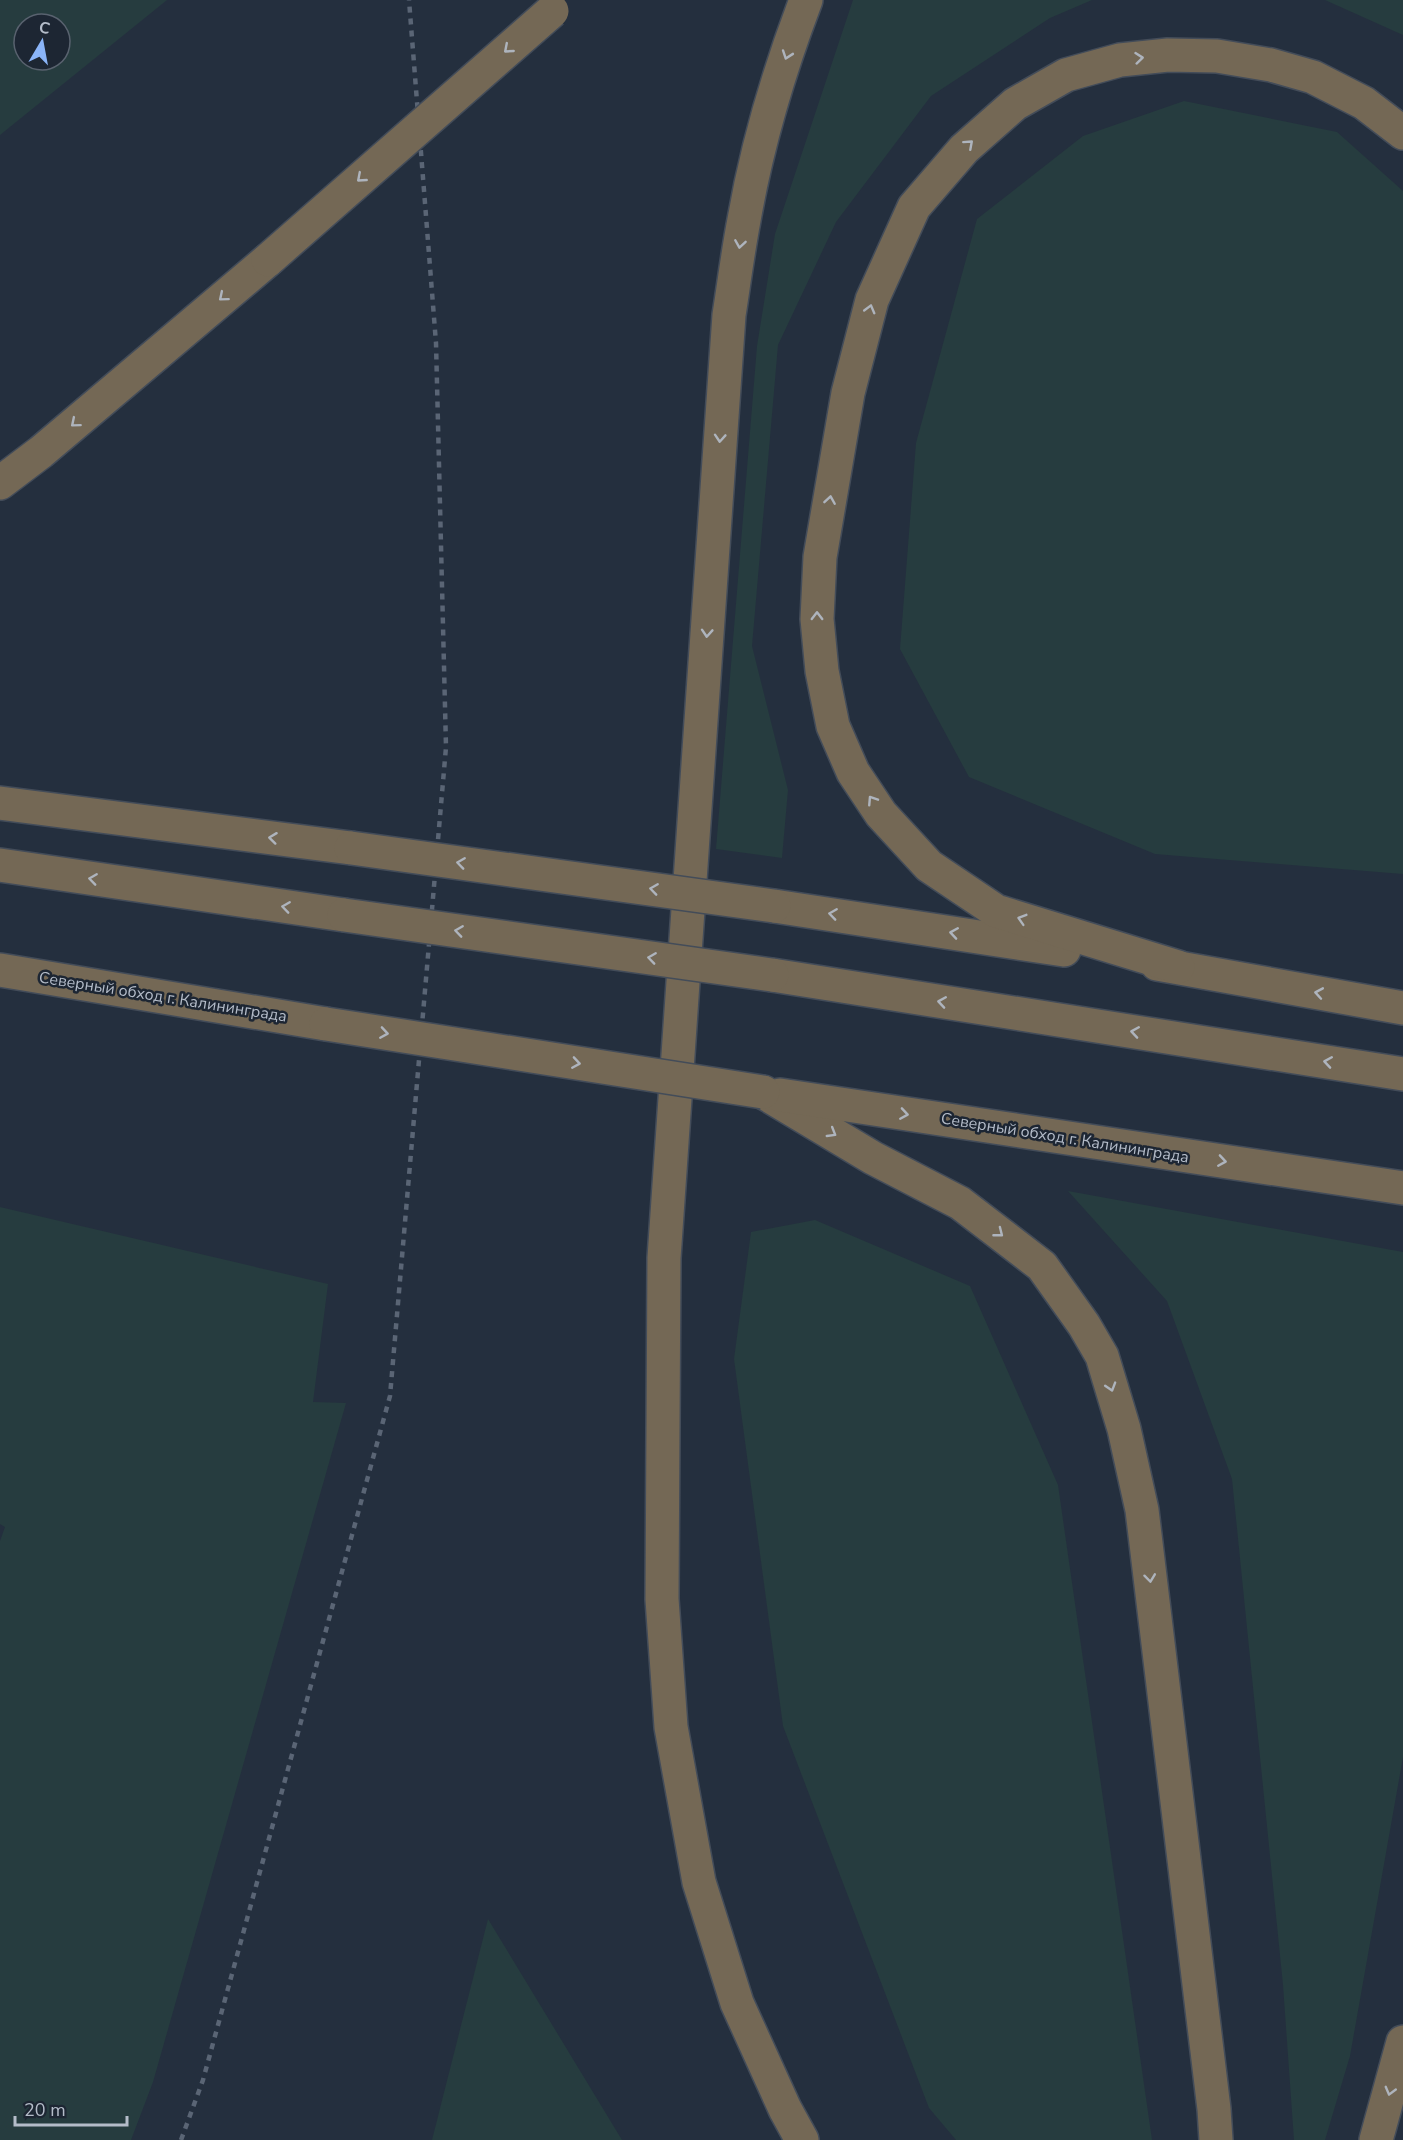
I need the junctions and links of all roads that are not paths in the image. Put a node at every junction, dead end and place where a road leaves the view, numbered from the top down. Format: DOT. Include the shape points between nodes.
graph roads {
  1 [pos="806,0"];
  2 [pos="558,5"];
  3 [pos="1403,133"];
  4 [pos="0,483"];
  5 [pos="0,803"];
  6 [pos="0,865"];
  7 [pos="1178,967"];
  8 [pos="0,970"];
  9 [pos="1400,1008"];
  10 [pos="1394,1073"];
  11 [pos="764,1092"];
  12 [pos="1403,1188"];
  13 [pos="1403,2042"];
  14 [pos="802,2140"];
  15 [pos="1216,2140"];
  16 [pos="1376,2140"];
  1 -- 14 [label="highway, one-way" via="763,134 729,315 664,1258 662,1587 671,1727 699,1882 736,2003"];
  2 -- 4 [label="highway, one-way, bridge" via="268,260"];
  7 -- 3 [label="highway, one-way" via="996,911 929,866 881,814 853,772 833,726 817,619 820,557 846,405 872,300 914,207 964,149 1015,104 1066,75 1120,60 1168,55 1217,56 1271,65 1312,77 1364,103"];
  7 -- 5 [label="highway, one-way, bridge" via="774,906"];
  10 -- 6 [label="highway, one-way, bridge" via="772,975"];
  9 -- 7 [label="highway, one-way"];
  8 -- 11 [label="highway, Северный обход г. Калининграда, one-way, bridge"];
  11 -- 12 [label="highway, Северный обход г. Калининграда, one-way"];
  11 -- 15 [label="highway, one-way" via="873,1158 960,1203 1042,1266 1101,1356 1124,1429 1142,1510"];
  13 -- 16 [label="highway, one-way"];
}
